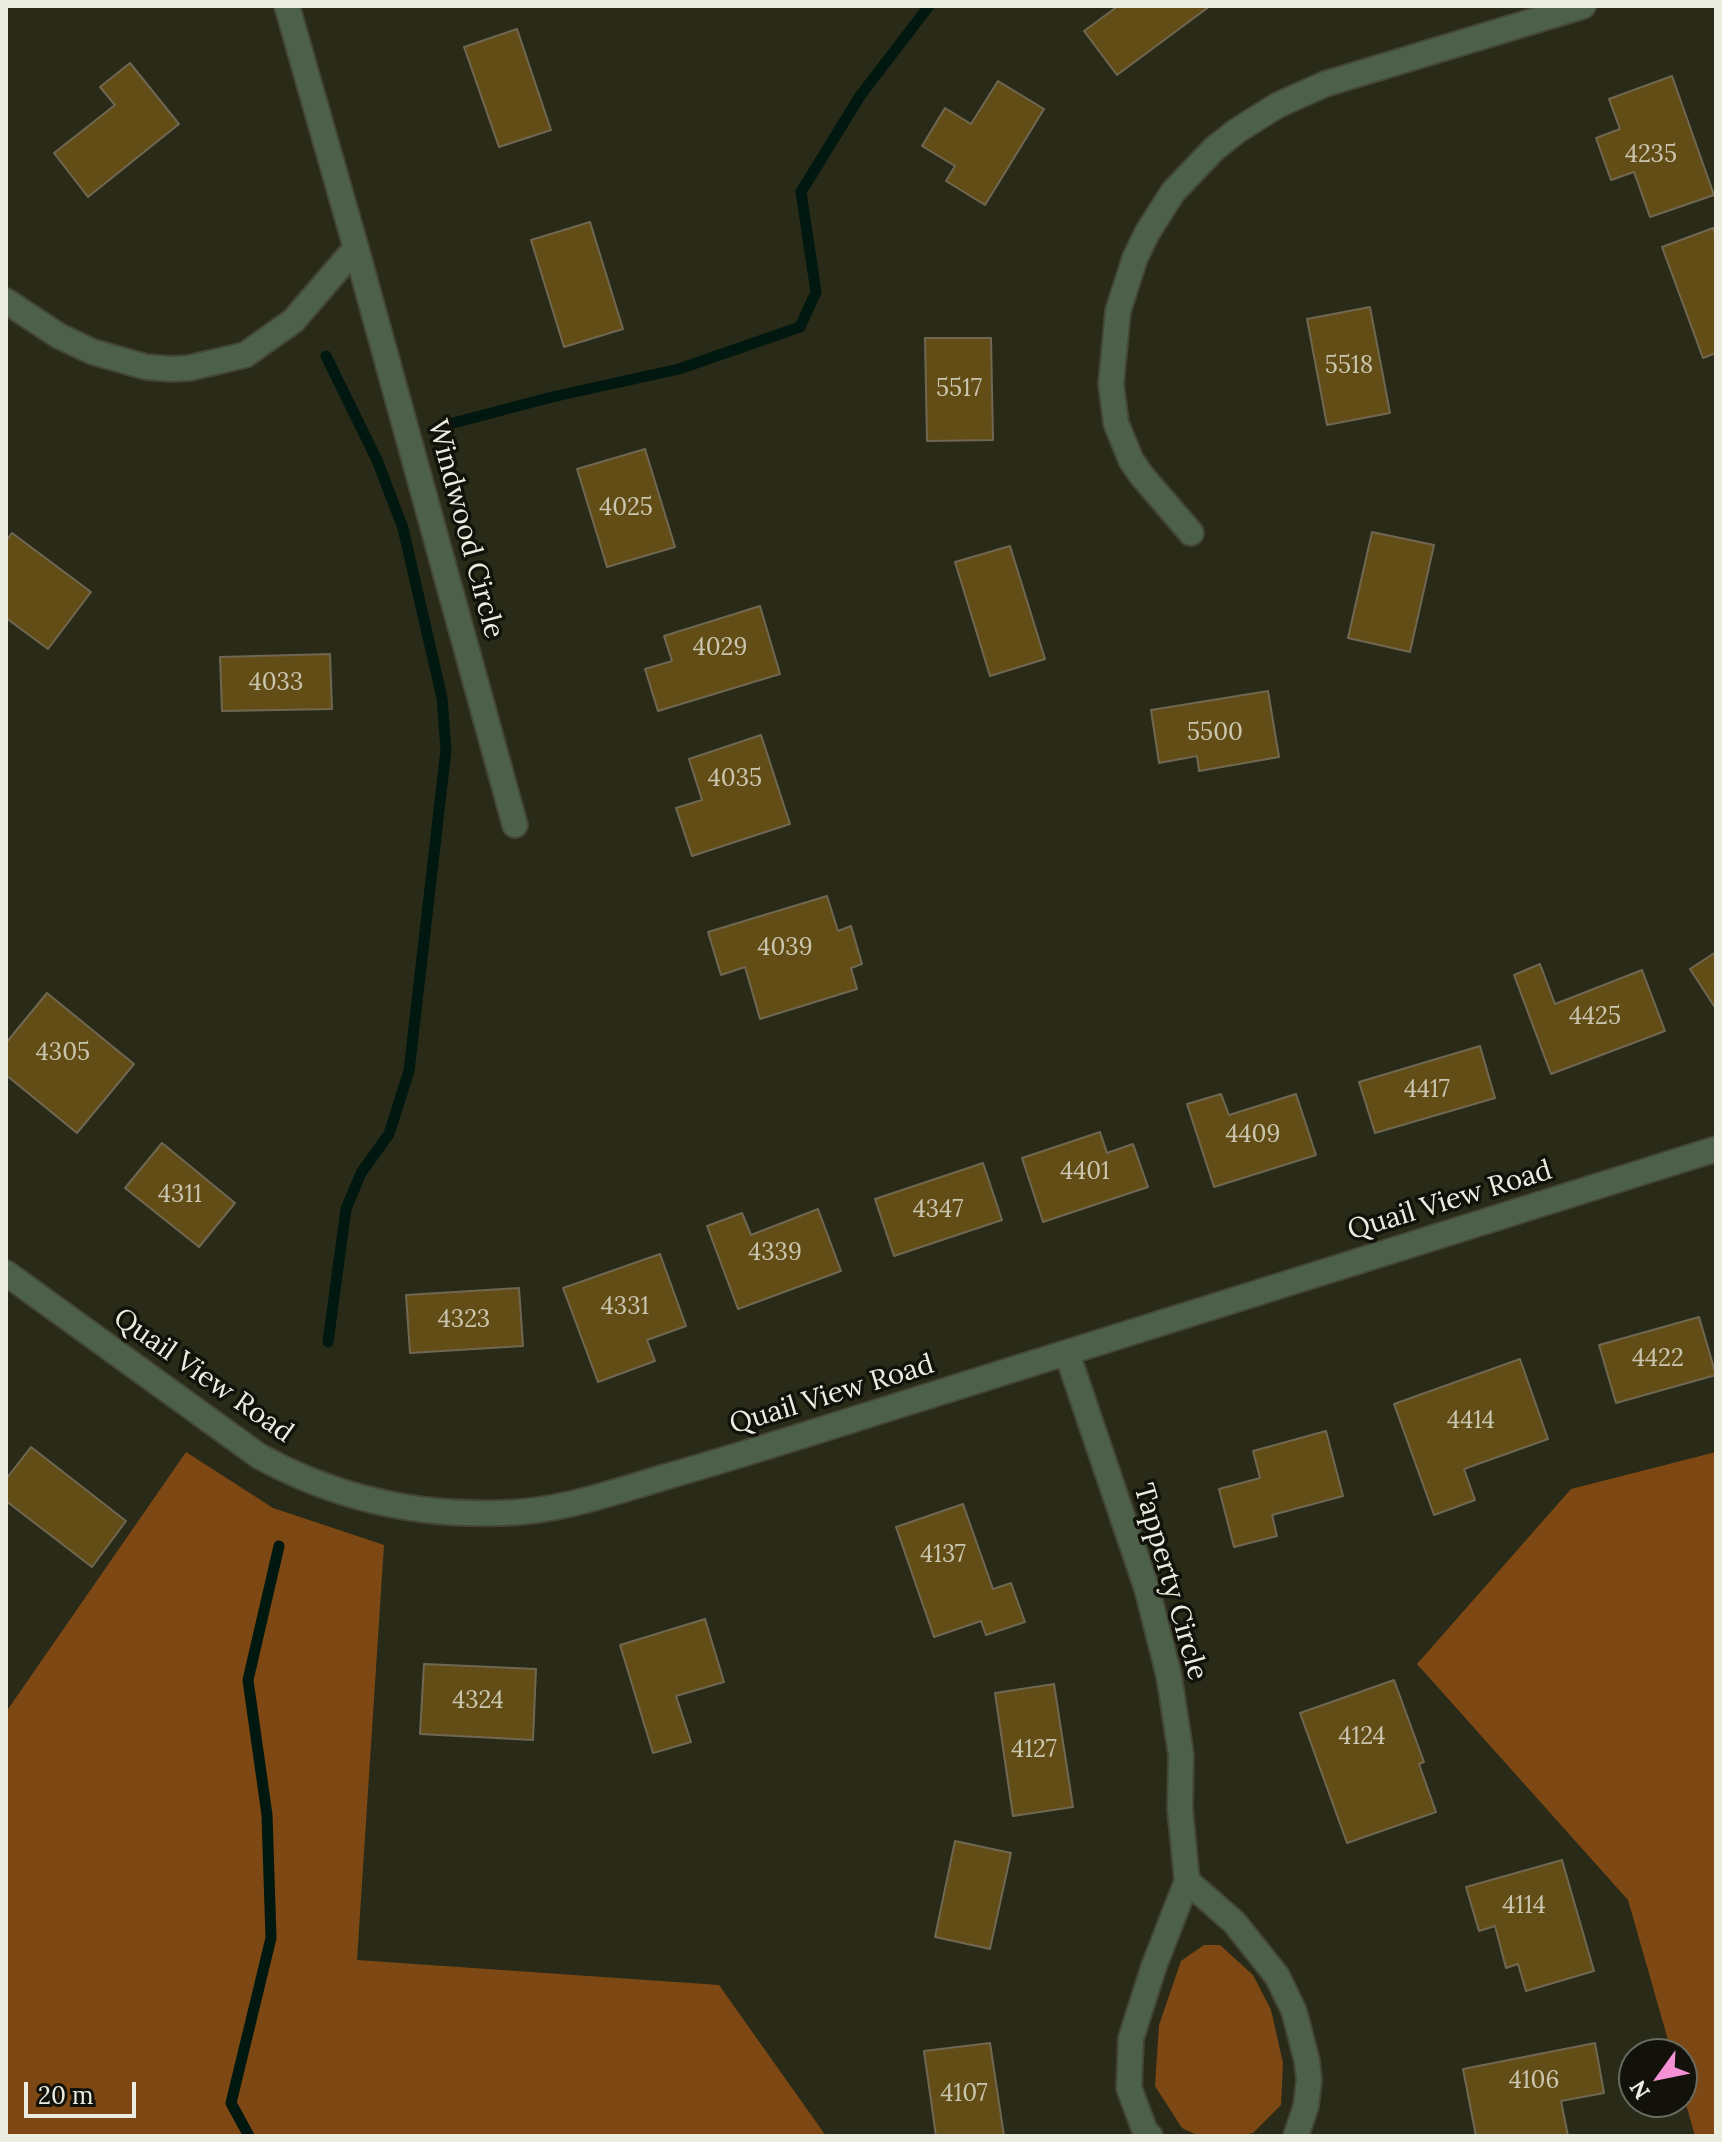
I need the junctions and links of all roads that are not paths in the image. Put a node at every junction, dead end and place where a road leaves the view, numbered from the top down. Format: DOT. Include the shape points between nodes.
graph roads {
  1 [pos="287,6"];
  2 [pos="1583,6"];
  3 [pos="356,248"];
  4 [pos="6,301"];
  5 [pos="1191,533"];
  6 [pos="515,825"];
  7 [pos="1716,1149"];
  8 [pos="6,1273"];
  9 [pos="1067,1353"];
  10 [pos="1187,1881"];
  11 [pos="1150,2136"];
  12 [pos="1296,2136"];
  1 -- 3 [label="street, Windwood Circle"];
  2 -- 5 [label="street" via="1313,89 1238,130 1173,192 1135,258 1118,311 1111,384 1116,423 1131,460"];
  3 -- 4 [label="street" via="293,321 245,355 189,368 146,367 93,352"];
  3 -- 6 [label="street, Windwood Circle"];
  7 -- 9 [label="street, Quail View Road"];
  8 -- 9 [label="street, Quail View Road" via="288,1472 350,1496 434,1511 503,1513 571,1505"];
  9 -- 10 [label="street, Tapperty Circle" via="1147,1589 1169,1676 1181,1755"];
  10 -- 11 [label="street, Tapperty Circle" via="1131,2038 1129,2088"];
  10 -- 12 [label="street" via="1234,1922 1277,1976 1294,2011 1309,2080"];
}
